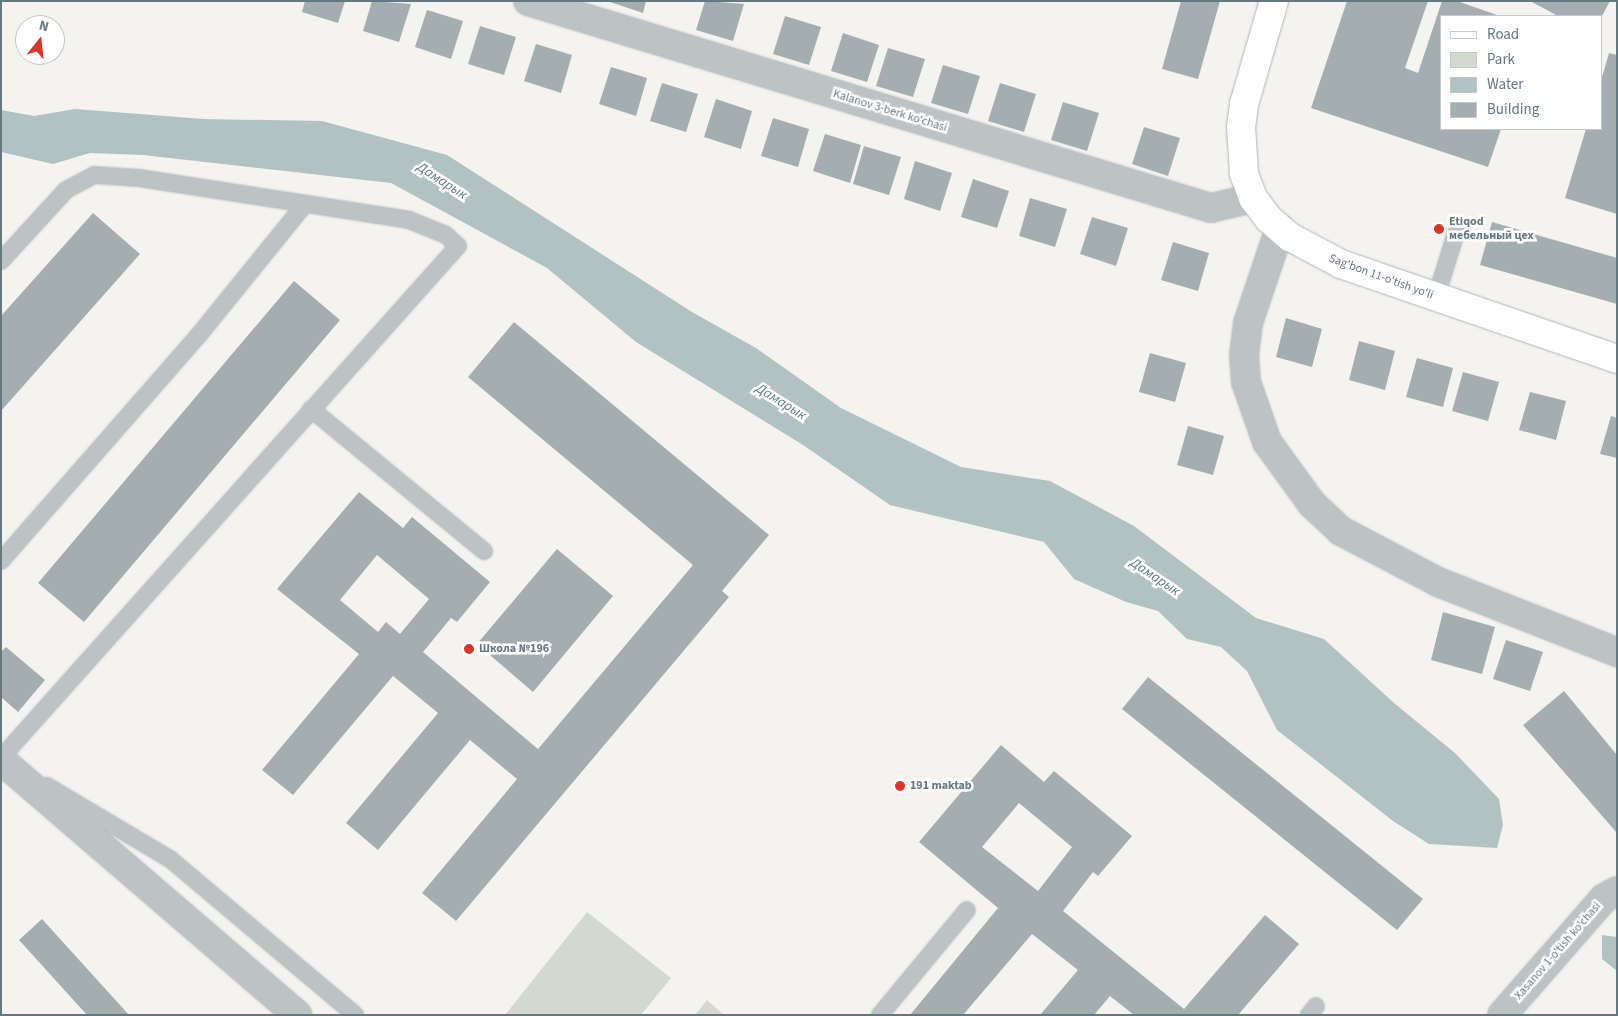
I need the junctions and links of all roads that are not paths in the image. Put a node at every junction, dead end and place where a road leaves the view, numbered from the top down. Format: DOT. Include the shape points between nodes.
graph roads {
  1 [pos="528,1"];
  2 [pos="1274,1"];
  3 [pos="1253,198"];
  4 [pos="304,205"];
  5 [pos="1458,227"];
  6 [pos="1280,228"];
  7 [pos="1,261"];
  8 [pos="1436,297"];
  9 [pos="1617,359"];
  10 [pos="312,410"];
  11 [pos="484,551"];
  12 [pos="1,561"];
  13 [pos="1617,652"];
  14 [pos="1,759"];
  15 [pos="1617,892"];
  16 [pos="967,910"];
  17 [pos="297,1015"];
  18 [pos="356,1015"];
  19 [pos="880,1015"];
  20 [pos="1502,1015"];
  1 -- 3 [label="street, Kalanov 3-berk ko'chasi" via="1211,208"];
  2 -- 3 [label="main road, Sag'bon 11-o'tish yo'li" via="1244,104 1240,150"];
  3 -- 6 [label="main road, Sag'bon 11-o'tish yo'li"];
  4 -- 7 [label="lane" via="139,178 94,175 66,190"];
  4 -- 10 [label="lane" via="409,220 446,235 458,246"];
  4 -- 12 [label="lane" via="198,336"];
  5 -- 8 [label="lane"];
  6 -- 8 [label="main road, Sag'bon 11-o'tish yo'li" via="1315,252 1342,264"];
  6 -- 13 [label="street" via="1248,324 1244,354 1246,382 1255,413 1267,442 1296,484 1341,531 1388,558 1438,582"];
  8 -- 9 [label="main road, Sag'bon 11-o'tish yo'li"];
  10 -- 11 [label="lane"];
  10 -- 14 [label="lane"];
  14 -- 17 [label="street"];
  14 -- 18 [label="lane" via="170,858"];
  15 -- 20 [label="street, Xasanov 1-o'tish ko'chasi" via="1604,898"];
  16 -- 19 [label="lane"];
}
